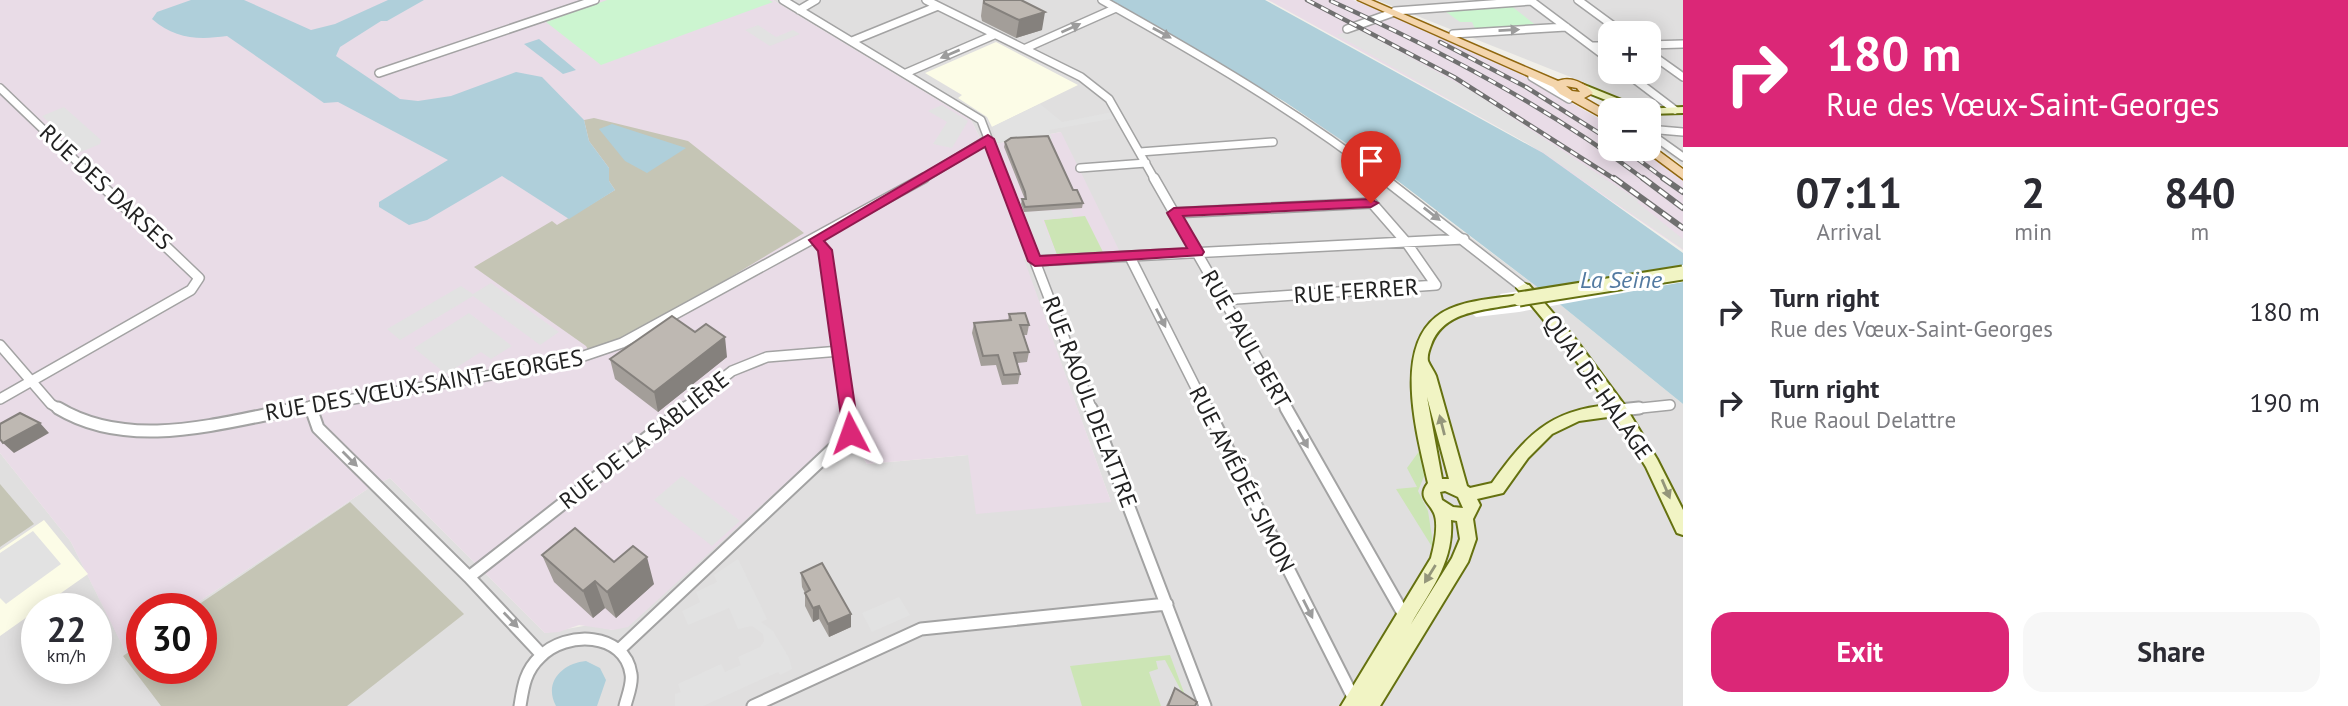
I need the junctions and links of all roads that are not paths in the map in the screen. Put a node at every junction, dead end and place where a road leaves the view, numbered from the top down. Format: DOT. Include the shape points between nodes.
graph roads {
  1 [pos="595,0"];
  2 [pos="783,0"];
  3 [pos="816,0"];
  4 [pos="926,0"];
  5 [pos="1102,0"];
  6 [pos="1363,0"];
  7 [pos="1370,0"];
  8 [pos="1432,0"];
  9 [pos="1530,0"];
  10 [pos="1578,0"];
  11 [pos="938,6"];
  12 [pos="1440,7"];
  13 [pos="1116,8"];
  14 [pos="799,9"];
  15 [pos="1394,12"];
  16 [pos="1607,21"];
  17 [pos="1566,27"];
  18 [pos="1348,29"];
  19 [pos="1452,34"];
  20 [pos="994,35"];
  21 [pos="852,41"];
  22 [pos="1683,44"];
  23 [pos="1661,45"];
  24 [pos="1592,46"];
  25 [pos="1598,46"];
  26 [pos="1026,48"];
  27 [pos="1598,51"];
  28 [pos="1661,61"];
  29 [pos="379,73"];
  30 [pos="905,73"];
  31 [pos="1532,77"];
  32 [pos="1683,77"];
  33 [pos="1642,84"];
  34 [pos="0,88"];
  35 [pos="1561,88"];
  36 [pos="1585,92"];
  37 [pos="1612,98"];
  38 [pos="1598,106"];
  39 [pos="1598,109"];
  40 [pos="1661,110"];
  41 [pos="1679,110"];
  42 [pos="1661,131"];
  43 [pos="1683,132"];
  44 [pos="988,139"];
  45 [pos="1661,141"];
  46 [pos="1273,142"];
  47 [pos="1661,150"];
  48 [pos="1140,152"];
  49 [pos="1661,157"];
  50 [pos="1683,157"];
  51 [pos="1146,163"];
  52 [pos="1683,167"];
  53 [pos="1080,168"];
  54 [pos="1683,174"];
  55 [pos="1174,213"];
  56 [pos="1464,239"];
  57 [pos="816,240"];
  58 [pos="1405,242"];
  59 [pos="1196,252"];
  60 [pos="1130,257"];
  61 [pos="1035,261"];
  62 [pos="1683,273"];
  63 [pos="1524,288"];
  64 [pos="1223,300"];
  65 [pos="0,345"];
  66 [pos="840,351"];
  67 [pos="1422,362"];
  68 [pos="33,380"];
  69 [pos="0,399"];
  70 [pos="1670,405"];
  71 [pos="310,406"];
  72 [pos="1620,410"];
  73 [pos="1436,485"];
  74 [pos="1463,492"];
  75 [pos="1442,509"];
  76 [pos="1464,515"];
  77 [pos="1683,528"];
  78 [pos="469,577"];
  79 [pos="1167,604"];
  80 [pos="1404,615"];
  81 [pos="620,649"];
  82 [pos="542,655"];
  83 [pos="1358,704"];
  84 [pos="520,706"];
  85 [pos="626,706"];
  86 [pos="753,706"];
  87 [pos="1205,706"];
  1 -- 29 [label="street"];
  2 -- 14 [label="street, RUE RAOUL DELATTRE"];
  3 -- 14 [label="street"];
  4 -- 11 [label="street, RUE PAUL BERT"];
  5 -- 13 [label="street"];
  6 -- 15 [label="main road"];
  7 -- 15 [label="main road"];
  8 -- 12 [label="street"];
  9 -- 12 [label="street"];
  9 -- 17 [label="street"];
  10 -- 16 [label="street"];
  11 -- 20 [label="street, RUE PAUL BERT"];
  11 -- 21 [label="street"];
  12 -- 15 [label="street"];
  26 -- 13 [label="street, one-way"];
  13 -- 56 [label="street, one-way" via="1332,138"];
  14 -- 21 [label="street, RUE RAOUL DELATTRE"];
  15 -- 18 [label="street"];
  15 -- 19 [label="main road"];
  15 -- 35 [label="main road"];
  19 -- 17 [label="street, one-way"];
  17 -- 24 [label="street"];
  19 -- 35 [label="main road"];
  20 -- 26 [label="street, RUE PAUL BERT"];
  20 -- 30 [label="street, one-way"];
  21 -- 30 [label="street, RUE RAOUL DELATTRE"];
  22 -- 23 [label="street"];
  24 -- 25 [label="street"];
  24 -- 27 [label="street"];
  26 -- 48 [label="street, RUE PAUL BERT" via="1103,92"];
  28 -- 32 [label="street"];
  30 -- 44 [label="street, RUE RAOUL DELATTRE" via="978,117"];
  31 -- 35 [label="street"];
  33 -- 41 [label="street"];
  34 -- 68 [label="street, RUE DES DARSES" via="198,275 191,290"];
  35 -- 36 [label="main road"];
  35 -- 39 [label="main road"];
  36 -- 37 [label="main road"];
  36 -- 38 [label="main road"];
  40 -- 41 [label="main road"];
  42 -- 43 [label="street"];
  44 -- 57 [label="street, RUE DES VŒUX-SAINT-GEORGES"];
  44 -- 61 [label="street, RUE RAOUL DELATTRE"];
  45 -- 50 [label="street"];
  46 -- 48 [label="street"];
  47 -- 52 [label="main road"];
  48 -- 51 [label="street, RUE PAUL BERT"];
  49 -- 54 [label="main road"];
  51 -- 53 [label="street"];
  51 -- 55 [label="street, RUE PAUL BERT"];
  55 -- 58 [label="street" via="1371,203"];
  55 -- 59 [label="street, RUE PAUL BERT"];
  56 -- 58 [label="street"];
  56 -- 63 [label="street"];
  57 -- 66 [label="street" via="825,250"];
  57 -- 71 [label="street, RUE DES VŒUX-SAINT-GEORGES" via="604,351 547,366"];
  58 -- 59 [label="street"];
  58 -- 64 [label="street, RUE FERRER" via="1436,285"];
  59 -- 60 [label="street"];
  59 -- 64 [label="street, RUE PAUL BERT"];
  60 -- 61 [label="street"];
  60 -- 83 [label="street, RUE AMÉDÉE SIMON, one-way"];
  61 -- 79 [label="street, RUE RAOUL DELATTRE"];
  62 -- 67 [label="main road, bridge" via="1452,314 1425,337"];
  63 -- 72 [label="main road, QUAI DE HALAGE"];
  64 -- 80 [label="street, RUE PAUL BERT, one-way"];
  65 -- 68 [label="street, RUE DES VŒUX-SAINT-GEORGES"];
  66 -- 78 [label="street, RUE DE LA SABLIÈRE" via="767,357 732,371"];
  66 -- 81 [label="street" via="851,428 846,439"];
  67 -- 73 [label="main road" via="1422,422"];
  74 -- 67 [label="main road, one-way"];
  68 -- 69 [label="street"];
  68 -- 71 [label="street, RUE DES VŒUX-SAINT-GEORGES" via="61,410 95,424 140,432"];
  70 -- 72 [label="street"];
  71 -- 78 [label="street, one-way" via="318,428"];
  72 -- 74 [label="main road" via="1554,423 1525,448 1497,488"];
  72 -- 77 [label="main road, QUAI DE HALAGE, one-way" via="1660,475"];
  73 -- 74 [label="main road" via="1447,484"];
  73 -- 75 [label="main road" via="1431,496"];
  74 -- 76 [label="main road" via="1472,505"];
  75 -- 76 [label="main road"];
  75 -- 80 [label="main road, one-way" via="1443,550"];
  76 -- 83 [label="main road" via="1468,539 1459,562"];
  78 -- 82 [label="street, one-way"];
  79 -- 86 [label="street" via="921,629"];
  79 -- 87 [label="street, RUE RAOUL DELATTRE"];
  80 -- 83 [label="main road"];
  81 -- 82 [label="street" via="606,640 579,637"];
  81 -- 85 [label="street" via="632,675"];
  82 -- 84 [label="street" via="526,677"];
}
